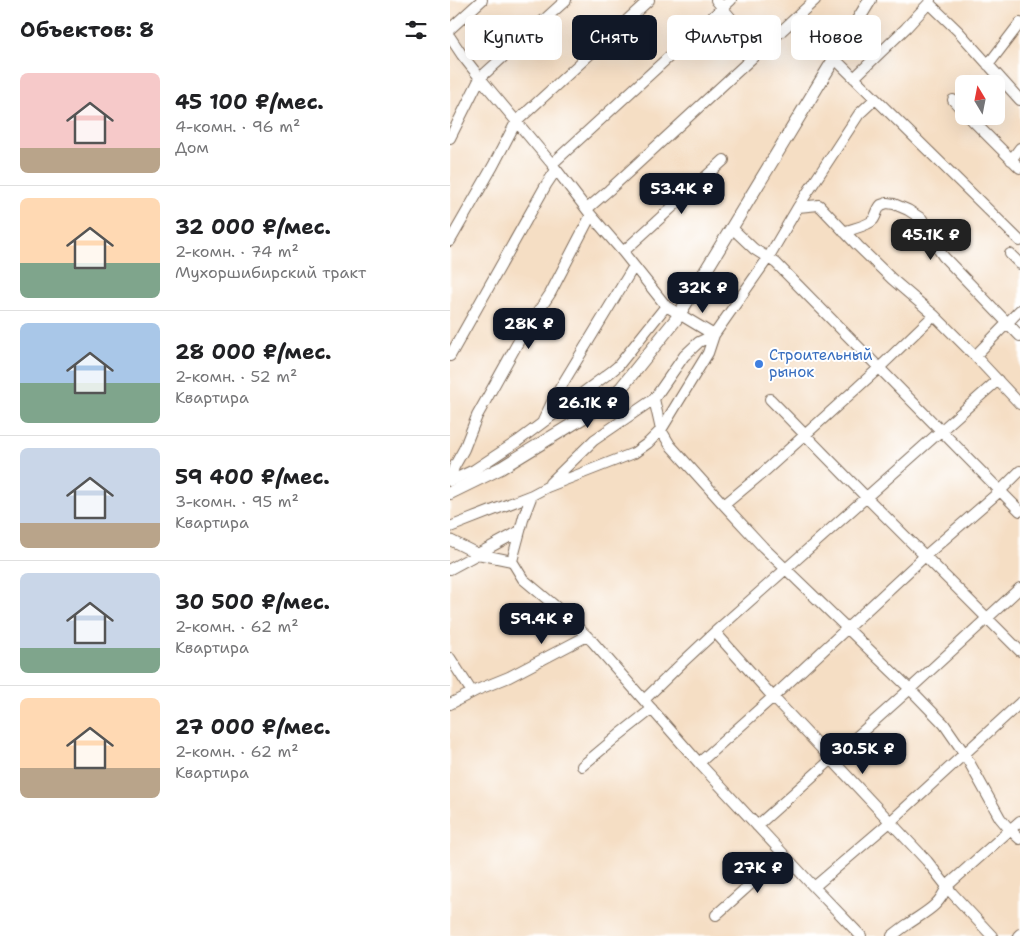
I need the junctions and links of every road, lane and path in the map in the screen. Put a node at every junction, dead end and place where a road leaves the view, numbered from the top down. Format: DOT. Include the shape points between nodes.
graph roads {
  1 [pos="482,0"];
  2 [pos="566,0"];
  3 [pos="649,0"];
  4 [pos="732,0"];
  5 [pos="815,0"];
  6 [pos="870,0"];
  7 [pos="930,2"];
  8 [pos="719,4"];
  9 [pos="728,15"];
  10 [pos="861,15"];
  11 [pos="1020,23"];
  12 [pos="450,29"];
  13 [pos="781,31"];
  14 [pos="450,37"];
  15 [pos="749,60"];
  16 [pos="834,60"];
  17 [pos="836,60"];
  18 [pos="988,65"];
  19 [pos="480,78"];
  20 [pos="854,78"];
  21 [pos="875,99"];
  22 [pos="952,100"];
  23 [pos="1020,100"];
  24 [pos="955,103"];
  25 [pos="516,122"];
  26 [pos="977,125"];
  27 [pos="450,138"];
  28 [pos="1020,148"];
  29 [pos="724,160"];
  30 [pos="1011,160"];
  31 [pos="554,167"];
  32 [pos="1020,168"];
  33 [pos="798,208"];
  34 [pos="589,212"];
  35 [pos="732,228"];
  36 [pos="844,232"];
  37 [pos="450,240"];
  38 [pos="1020,241"];
  39 [pos="623,252"];
  40 [pos="1010,254"];
  41 [pos="768,258"];
  42 [pos="1020,264"];
  43 [pos="634,266"];
  44 [pos="666,306"];
  45 [pos="1020,310"];
  46 [pos="680,314"];
  47 [pos="934,315"];
  48 [pos="1007,323"];
  49 [pos="714,335"];
  50 [pos="1020,336"];
  51 [pos="450,356"];
  52 [pos="975,356"];
  53 [pos="879,368"];
  54 [pos="998,380"];
  55 [pos="770,398"];
  56 [pos="654,399"];
  57 [pos="1020,404"];
  58 [pos="542,422"];
  59 [pos="661,430"];
  60 [pos="941,430"];
  61 [pos="804,434"];
  62 [pos="1020,471"];
  63 [pos="450,486"];
  64 [pos="547,487"];
  65 [pos="1000,490"];
  66 [pos="532,495"];
  67 [pos="866,497"];
  68 [pos="724,505"];
  69 [pos="1020,511"];
  70 [pos="450,527"];
  71 [pos="520,531"];
  72 [pos="450,540"];
  73 [pos="478,554"];
  74 [pos="925,556"];
  75 [pos="512,561"];
  76 [pos="450,569"];
  77 [pos="785,569"];
  78 [pos="1020,588"];
  79 [pos="987,618"];
  80 [pos="847,628"];
  81 [pos="715,632"];
  82 [pos="586,636"];
  83 [pos="1020,651"];
  84 [pos="450,658"];
  85 [pos="910,689"];
  86 [pos="472,692"];
  87 [pos="774,697"];
  88 [pos="644,700"];
  89 [pos="1020,703"];
  90 [pos="450,704"];
  91 [pos="652,709"];
  92 [pos="964,753"];
  93 [pos="831,759"];
  94 [pos="699,763"];
  95 [pos="582,766"];
  96 [pos="1020,821"];
  97 [pos="890,822"];
  98 [pos="757,826"];
  99 [pos="1010,830"];
  100 [pos="1020,839"];
  101 [pos="784,855"];
  102 [pos="947,886"];
  103 [pos="814,887"];
  104 [pos="716,915"];
  105 [pos="861,936"];
  106 [pos="892,936"];
  107 [pos="992,936"];
  1 -- 12 [label="street"];
  2 -- 19 [label="street"];
  3 -- 25 [label="street"];
  4 -- 8 [label="street"];
  5 -- 13 [label="street"];
  6 -- 10 [label="main road"];
  7 -- 18 [label="street"];
  7 -- 20 [label="street"];
  8 -- 9 [label="street"];
  8 -- 31 [label="street"];
  11 -- 18 [label="street"];
  14 -- 19 [label="street"];
  15 -- 34 [label="street"];
  16 -- 35 [label="main road"];
  17 -- 20 [label="street"];
  18 -- 23 [label="street"];
  19 -- 25 [label="street"];
  19 -- 27 [label="street"];
  20 -- 21 [label="street"];
  21 -- 33 [label="street" via="859,114"];
  21 -- 38 [label="street"];
  22 -- 24 [label="street"];
  25 -- 31 [label="street"];
  25 -- 37 [label="street"];
  26 -- 30 [label="street"];
  28 -- 30 [label="street"];
  29 -- 39 [label="street"];
  30 -- 32 [label="street"];
  31 -- 34 [label="street"];
  31 -- 51 [label="street"];
  33 -- 36 [label="street" via="819,205"];
  33 -- 41 [label="street"];
  34 -- 39 [label="street"];
  34 -- 63 [label="street" via="550,294 477,416 454,467"];
  35 -- 41 [label="street" via="754,250"];
  35 -- 46 [label="main road"];
  36 -- 47 [label="street"];
  36 -- 48 [label="street" via="873,220 881,205 894,204 908,210 922,219 943,256"];
  39 -- 43 [label="street"];
  40 -- 42 [label="street"];
  41 -- 49 [label="street"];
  41 -- 53 [label="street"];
  43 -- 44 [label="street"];
  43 -- 58 [label="street"];
  44 -- 46 [label="street"];
  44 -- 58 [label="street" via="618,366"];
  45 -- 48 [label="street"];
  46 -- 49 [label="street"];
  46 -- 63 [label="main road" via="621,388 594,411 501,468"];
  47 -- 52 [label="street"];
  47 -- 53 [label="street"];
  48 -- 50 [label="street"];
  48 -- 52 [label="street"];
  49 -- 56 [label="street" via="699,342 684,356"];
  49 -- 59 [label="street" via="708,353"];
  52 -- 54 [label="street"];
  53 -- 60 [label="street"];
  53 -- 61 [label="street"];
  54 -- 57 [label="street"];
  54 -- 60 [label="street"];
  55 -- 61 [label="street"];
  56 -- 59 [label="street"];
  56 -- 64 [label="street" via="594,440"];
  58 -- 63 [label="street"];
  59 -- 64 [label="street" via="634,453"];
  59 -- 68 [label="street" via="670,445"];
  60 -- 65 [label="street"];
  60 -- 67 [label="street"];
  61 -- 67 [label="street"];
  61 -- 68 [label="street"];
  62 -- 65 [label="street"];
  64 -- 66 [label="street"];
  65 -- 69 [label="street"];
  65 -- 74 [label="street"];
  66 -- 70 [label="street"];
  66 -- 71 [label="street"];
  67 -- 74 [label="street"];
  67 -- 77 [label="street"];
  68 -- 77 [label="street"];
  71 -- 73 [label="street"];
  71 -- 75 [label="street"];
  72 -- 73 [label="street"];
  73 -- 75 [label="street"];
  73 -- 76 [label="street"];
  74 -- 79 [label="street"];
  74 -- 80 [label="street"];
  75 -- 82 [label="street" via="523,579"];
  77 -- 80 [label="street"];
  77 -- 81 [label="street"];
  78 -- 79 [label="street"];
  79 -- 83 [label="street"];
  79 -- 85 [label="street"];
  80 -- 85 [label="street"];
  80 -- 87 [label="street"];
  81 -- 87 [label="street"];
  81 -- 88 [label="street"];
  82 -- 86 [label="street" via="509,677"];
  82 -- 88 [label="street"];
  84 -- 86 [label="street"];
  85 -- 92 [label="street" via="944,724"];
  85 -- 93 [label="street"];
  86 -- 90 [label="street"];
  87 -- 93 [label="street"];
  87 -- 94 [label="street"];
  88 -- 91 [label="street"];
  89 -- 92 [label="street"];
  91 -- 94 [label="street"];
  91 -- 95 [label="street"];
  92 -- 97 [label="street"];
  92 -- 99 [label="street"];
  93 -- 97 [label="street"];
  93 -- 98 [label="street"];
  94 -- 98 [label="street"];
  96 -- 99 [label="street"];
  97 -- 102 [label="street"];
  97 -- 103 [label="street"];
  98 -- 101 [label="street"];
  99 -- 100 [label="street"];
  99 -- 102 [label="street"];
  101 -- 103 [label="street"];
  101 -- 104 [label="street"];
  102 -- 106 [label="street" via="938,903"];
  102 -- 107 [label="street"];
  103 -- 105 [label="street"];
}
